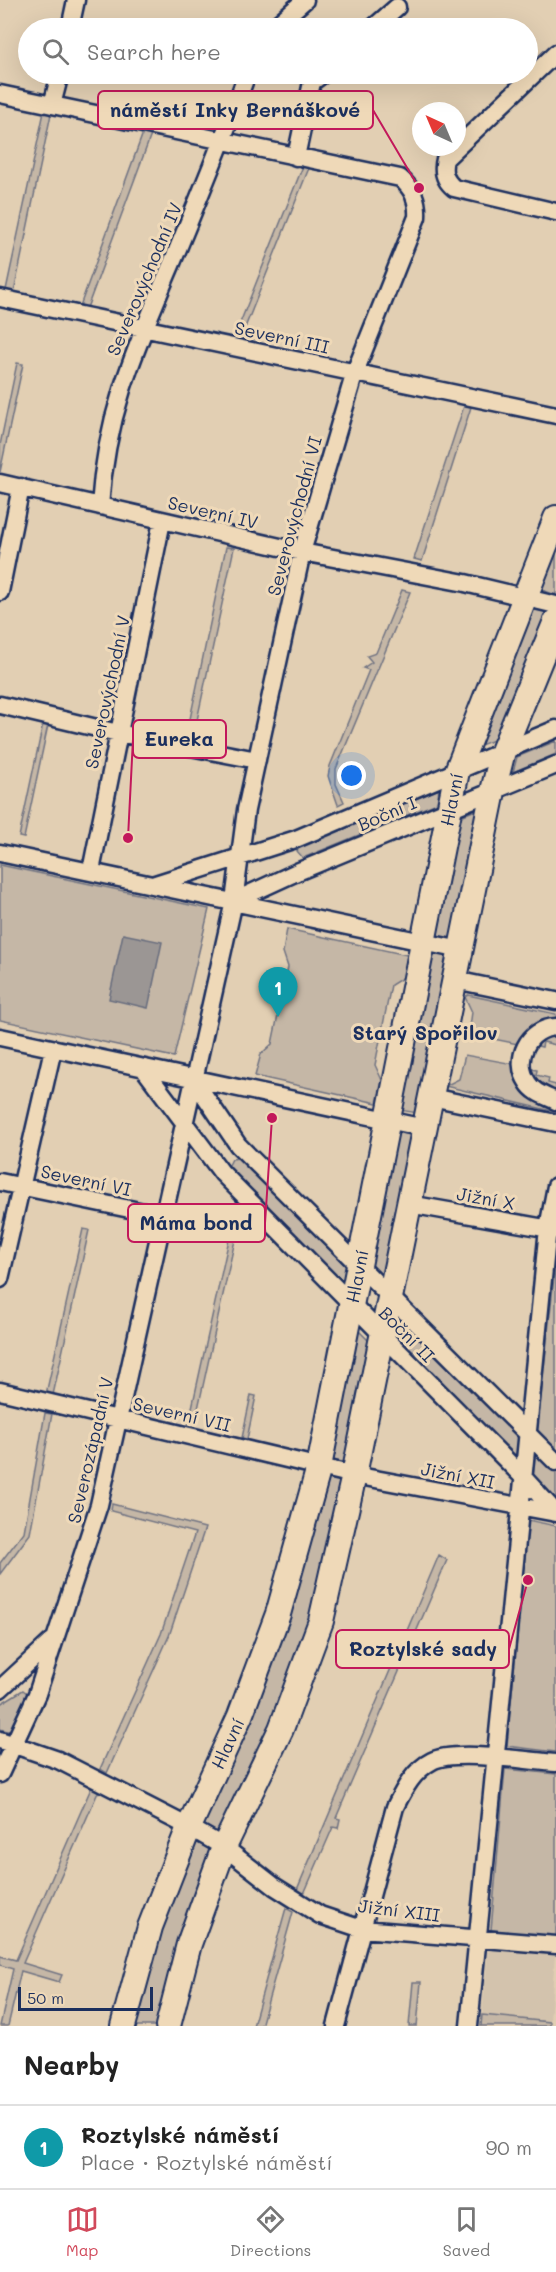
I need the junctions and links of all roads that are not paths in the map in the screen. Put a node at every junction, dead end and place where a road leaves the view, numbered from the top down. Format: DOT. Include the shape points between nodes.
graph roads {
  1 [pos="76,0"];
  2 [pos="304,0"];
  3 [pos="397,7"];
  4 [pos="72,18"];
  5 [pos="284,18"];
  6 [pos="384,18"];
  7 [pos="556,53"];
  8 [pos="538,70"];
  9 [pos="57,84"];
  10 [pos="244,84"];
  11 [pos="312,84"];
  12 [pos="524,84"];
  13 [pos="0,94"];
  14 [pos="52,105"];
  15 [pos="223,141"];
  16 [pos="296,157"];
  17 [pos="556,212"];
  18 [pos="0,298"];
  19 [pos="145,327"];
  20 [pos="355,372"];
  21 [pos="556,416"];
  22 [pos="0,483"];
  23 [pos="21,488"];
  24 [pos="100,506"];
  25 [pos="556,518"];
  26 [pos="162,521"];
  27 [pos="302,552"];
  28 [pos="0,592"];
  29 [pos="525,596"];
  30 [pos="556,605"];
  31 [pos="556,621"];
  32 [pos="0,705"];
  33 [pos="556,729"];
  34 [pos="118,733"];
  35 [pos="503,751"];
  36 [pos="257,760"];
  37 [pos="556,765"];
  38 [pos="457,771"];
  39 [pos="493,791"];
  40 [pos="448,810"];
  41 [pos="0,853"];
  42 [pos="238,858"];
  43 [pos="91,871"];
  44 [pos="154,885"];
  45 [pos="234,901"];
  46 [pos="423,940"];
  47 [pos="461,950"];
  48 [pos="455,980"];
  49 [pos="556,1001"];
  50 [pos="556,1027"];
  51 [pos="0,1037"];
  52 [pos="53,1049"];
  53 [pos="144,1069"];
  54 [pos="194,1080"];
  55 [pos="431,1097"];
  56 [pos="556,1101"];
  57 [pos="387,1122"];
  58 [pos="556,1123"];
  59 [pos="184,1125"];
  60 [pos="424,1128"];
  61 [pos="0,1182"];
  62 [pos="21,1186"];
  63 [pos="556,1186"];
  64 [pos="409,1204"];
  65 [pos="164,1216"];
  66 [pos="552,1229"];
  67 [pos="358,1266"];
  68 [pos="0,1279"];
  69 [pos="390,1297"];
  70 [pos="351,1305"];
  71 [pos="382,1337"];
  72 [pos="0,1391"];
  73 [pos="118,1419"];
  74 [pos="528,1433"];
  75 [pos="556,1462"];
  76 [pos="319,1467"];
  77 [pos="354,1475"];
  78 [pos="523,1477"];
  79 [pos="520,1506"];
  80 [pos="556,1513"];
  81 [pos="55,1638"];
  82 [pos="0,1689"];
  83 [pos="7,1742"];
  84 [pos="496,1758"];
  85 [pos="556,1763"];
  86 [pos="0,1774"];
  87 [pos="189,1827"];
  88 [pos="224,1847"];
  89 [pos="362,1929"];
  90 [pos="478,1937"];
  91 [pos="556,1945"];
  92 [pos="123,2026"];
  93 [pos="168,2026"];
  94 [pos="336,2026"];
  95 [pos="469,2026"];
  1 -- 4 [label="street"];
  2 -- 5 [label="street"];
  3 -- 6 [label="street"];
  7 -- 8 [label="street"];
  9 -- 14 [label="street"];
  10 -- 15 [label="street, Severovýchodní IV"];
  11 -- 16 [label="street"];
  12 -- 17 [label="street" via="445,159 444,173 447,181 462,191"];
  13 -- 14 [label="street"];
  14 -- 15 [label="street"];
  15 -- 16 [label="street"];
  15 -- 19 [label="street, Severovýchodní IV"];
  16 -- 20 [label="street, Severovýchodní VI" via="400,178 414,194 417,217"];
  18 -- 19 [label="street, Severní III"];
  19 -- 20 [label="street, Severní III"];
  19 -- 24 [label="street, Severovýchodní IV" via="112,417"];
  20 -- 21 [label="street, Severní III"];
  20 -- 27 [label="street, Severovýchodní VI"];
  22 -- 23 [label="street, Severní IV"];
  23 -- 24 [label="street, Severní IV"];
  23 -- 28 [label="street"];
  24 -- 26 [label="street, Severní IV"];
  25 -- 29 [label="street, Hlavní"];
  26 -- 27 [label="street, Severní IV"];
  26 -- 34 [label="street, Severovýchodní V"];
  27 -- 29 [label="street, Severní IV"];
  27 -- 36 [label="street, Severovýchodní VI"];
  29 -- 30 [label="street, Severní IV"];
  29 -- 38 [label="street, Hlavní"];
  31 -- 35 [label="street, Hlavní"];
  32 -- 34 [label="street"];
  33 -- 35 [label="street, Boční I"];
  34 -- 36 [label="street"];
  34 -- 43 [label="street, Severovýchodní V"];
  35 -- 38 [label="street, Boční I"];
  35 -- 39 [label="street, Hlavní"];
  36 -- 42 [label="street, Severovýchodní VI"];
  37 -- 39 [label="street, Boční I"];
  38 -- 40 [label="street, Hlavní"];
  38 -- 42 [label="street, Boční I" via="296,839"];
  39 -- 40 [label="street, Boční I"];
  39 -- 47 [label="street, Hlavní"];
  40 -- 45 [label="street, Boční I"];
  40 -- 46 [label="street, Hlavní"];
  41 -- 43 [label="street"];
  42 -- 44 [label="street, Boční I"];
  42 -- 45 [label="street, Severovýchodní VI"];
  43 -- 44 [label="street"];
  44 -- 45 [label="street"];
  45 -- 46 [label="street"];
  45 -- 54 [label="street, Severovýchodní VI"];
  46 -- 47 [label="street"];
  46 -- 57 [label="street, Hlavní"];
  47 -- 48 [label="street, Hlavní"];
  48 -- 49 [label="street"];
  48 -- 55 [label="street, Hlavní"];
  50 -- 56 [label="street" via="537,1033 530,1040 522,1055 521,1068 529,1085"];
  51 -- 52 [label="street"];
  52 -- 53 [label="street"];
  52 -- 62 [label="street"];
  53 -- 54 [label="street"];
  53 -- 59 [label="street, Boční II"];
  54 -- 57 [label="street"];
  54 -- 59 [label="street, Severozápadní V"];
  54 -- 67 [label="street, Boční II" via="238,1145"];
  55 -- 58 [label="street"];
  55 -- 60 [label="street, Hlavní"];
  57 -- 60 [label="street"];
  57 -- 67 [label="street, Hlavní"];
  59 -- 65 [label="street, Severozápadní V"];
  59 -- 70 [label="street, Boční II" via="222,1173"];
  60 -- 64 [label="street, Hlavní"];
  61 -- 62 [label="street, Severní VI"];
  62 -- 65 [label="street, Severní VI"];
  62 -- 68 [label="street"];
  63 -- 66 [label="street"];
  64 -- 66 [label="street, Jižní X"];
  64 -- 69 [label="street, Hlavní"];
  65 -- 73 [label="street, Severozápadní V"];
  66 -- 74 [label="street"];
  67 -- 69 [label="street, Boční II"];
  67 -- 70 [label="street, Hlavní"];
  69 -- 71 [label="street, Hlavní"];
  69 -- 74 [label="street, Boční II"];
  70 -- 71 [label="street, Boční II"];
  70 -- 76 [label="street, Hlavní"];
  71 -- 77 [label="street, Hlavní"];
  71 -- 78 [label="street, Boční II"];
  72 -- 73 [label="street, Severní VII"];
  73 -- 76 [label="street, Severní VII"];
  73 -- 81 [label="street, Severozápadní V" via="99,1505"];
  74 -- 75 [label="street, Boční II"];
  74 -- 78 [label="street"];
  76 -- 77 [label="street, Severní VII"];
  76 -- 87 [label="street, Hlavní" via="278,1614 240,1716"];
  77 -- 79 [label="street, Jižní XII"];
  77 -- 88 [label="street, Hlavní" via="321,1621 281,1729"];
  78 -- 79 [label="street"];
  78 -- 80 [label="street, Boční II"];
  79 -- 80 [label="street, Jižní XII"];
  79 -- 84 [label="street"];
  81 -- 82 [label="street"];
  81 -- 83 [label="street, Severozápadní V" via="37,1694"];
  83 -- 86 [label="street, Severozápadní V"];
  83 -- 87 [label="street, Jižní XIII" via="58,1760"];
  84 -- 85 [label="street"];
  84 -- 89 [label="street" via="450,1755 432,1760 416,1772 396,1807"];
  84 -- 90 [label="street"];
  87 -- 88 [label="street, Jižní XIII"];
  87 -- 92 [label="street, Hlavní" via="150,1927"];
  88 -- 89 [label="street, Jižní XIII" via="295,1901 320,1915"];
  88 -- 93 [label="street, Hlavní" via="189,1944"];
  89 -- 90 [label="street, Jižní XIII"];
  89 -- 94 [label="street"];
  90 -- 91 [label="street, Jižní XIII"];
  90 -- 95 [label="street"];
}
